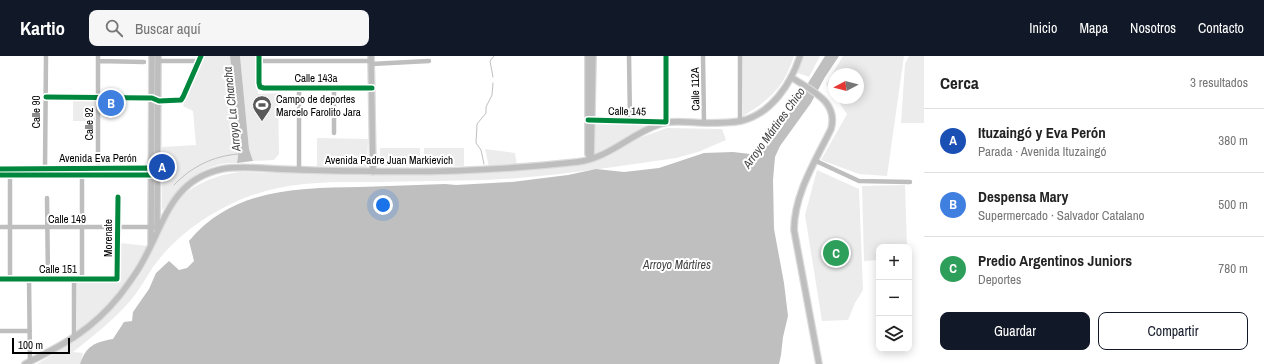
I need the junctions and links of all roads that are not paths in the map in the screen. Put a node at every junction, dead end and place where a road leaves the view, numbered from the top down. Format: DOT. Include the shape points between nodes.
graph roads {
  1 [pos="46,56"];
  2 [pos="152,56"];
  3 [pos="588,56"];
  4 [pos="593,56"];
  5 [pos="629,56"];
  6 [pos="666,56"];
  7 [pos="704,56"];
  8 [pos="740,56"];
  9 [pos="800,56"];
  10 [pos="158,58"];
  11 [pos="200,58"];
  12 [pos="98,59"];
  13 [pos="259,59"];
  14 [pos="371,60"];
  15 [pos="429,61"];
  16 [pos="144,62"];
  17 [pos="791,77"];
  18 [pos="334,88"];
  19 [pos="372,88"];
  20 [pos="299,89"];
  21 [pos="46,97"];
  22 [pos="98,97"];
  23 [pos="152,98"];
  24 [pos="159,101"];
  25 [pos="590,120"];
  26 [pos="630,121"];
  27 [pos="740,121"];
  28 [pos="666,122"];
  29 [pos="704,123"];
  30 [pos="334,133"];
  31 [pos="591,159"];
  32 [pos="816,161"];
  33 [pos="98,168"];
  34 [pos="151,168"];
  35 [pos="0,169"];
  36 [pos="45,169"];
  37 [pos="299,170"];
  38 [pos="157,172"];
  39 [pos="374,172"];
  40 [pos="0,175"];
  41 [pos="10,175"];
  42 [pos="82,175"];
  43 [pos="151,175"];
  44 [pos="910,182"];
  45 [pos="118,197"];
  46 [pos="47,198"];
  47 [pos="157,224"];
  48 [pos="0,227"];
  49 [pos="10,227"];
  50 [pos="47,227"];
  51 [pos="82,228"];
  52 [pos="118,228"];
  53 [pos="151,228"];
  54 [pos="157,233"];
  55 [pos="151,244"];
  56 [pos="0,279"];
  57 [pos="10,279"];
  58 [pos="29,279"];
  59 [pos="48,279"];
  60 [pos="117,279"];
  61 [pos="74,280"];
  62 [pos="82,280"];
  63 [pos="0,331"];
  64 [pos="30,331"];
  65 [pos="74,338"];
  66 [pos="28,363"];
  67 [pos="819,364"];
  1 -- 21 [label="street, Calle 90"];
  2 -- 23 [label="main road"];
  3 -- 25 [label="main road"];
  4 -- 25 [label="main road"];
  5 -- 26 [label="street"];
  6 -- 28 [label="street"];
  7 -- 29 [label="street, Calle 112A"];
  8 -- 27 [label="street"];
  9 -- 17 [label="main road, Avenida Padre Juan Markievich"];
  10 -- 11 [label="street"];
  10 -- 24 [label="main road"];
  11 -- 24 [label="street" via="181,100"];
  12 -- 16 [label="street"];
  12 -- 22 [label="street, Calle 92"];
  13 -- 14 [label="street"];
  13 -- 20 [label="street, Calle 143a" via="260,87"];
  14 -- 15 [label="street"];
  14 -- 19 [label="main road"];
  17 -- 27 [label="main road, Avenida Padre Juan Markievich" via="786,88 769,105 750,118"];
  17 -- 32 [label="main road" via="822,96 831,111 832,123"];
  18 -- 19 [label="street, Calle 143a"];
  18 -- 20 [label="street, Calle 143a"];
  18 -- 30 [label="street"];
  19 -- 39 [label="main road"];
  20 -- 37 [label="street"];
  21 -- 22 [label="street"];
  21 -- 36 [label="street, Calle 90"];
  22 -- 23 [label="street"];
  22 -- 33 [label="street, Calle 92"];
  23 -- 24 [label="street"];
  23 -- 34 [label="main road"];
  24 -- 38 [label="main road"];
  25 -- 26 [label="street, Calle 145"];
  25 -- 31 [label="main road"];
  26 -- 28 [label="street, Calle 145"];
  27 -- 29 [label="main road, Avenida Padre Juan Markievich"];
  28 -- 29 [label="main road, Avenida Padre Juan Markievich"];
  28 -- 31 [label="main road, Avenida Padre Juan Markievich" via="652,127 604,155"];
  31 -- 39 [label="main road, Avenida Padre Juan Markievich" via="474,169"];
  32 -- 44 [label="street" via="859,181"];
  32 -- 67 [label="main road" via="799,198 794,225"];
  33 -- 34 [label="street, Avenida Eva Perón"];
  33 -- 36 [label="street, Avenida Eva Perón"];
  34 -- 38 [label="street, Avenida Eva Perón"];
  34 -- 43 [label="main road"];
  35 -- 36 [label="street, Avenida Eva Perón"];
  37 -- 39 [label="main road, Avenida Padre Juan Markievich"];
  37 -- 54 [label="main road, Avenida Padre Juan Markievich" via="235,167 211,172 181,191 168,208"];
  38 -- 43 [label="street, Avenida Eva Perón"];
  38 -- 47 [label="main road"];
  40 -- 41 [label="street, Avenida Eva Perón"];
  41 -- 42 [label="street, Avenida Eva Perón"];
  41 -- 49 [label="street"];
  42 -- 43 [label="street, Avenida Eva Perón"];
  42 -- 51 [label="street"];
  43 -- 53 [label="main road"];
  45 -- 52 [label="street, Morenate"];
  46 -- 50 [label="street"];
  47 -- 53 [label="street"];
  47 -- 54 [label="main road"];
  48 -- 49 [label="street, Calle 149"];
  49 -- 50 [label="street, Calle 149"];
  49 -- 57 [label="street"];
  50 -- 51 [label="street, Calle 149"];
  50 -- 59 [label="street"];
  51 -- 52 [label="street, Calle 149"];
  51 -- 62 [label="street"];
  52 -- 53 [label="street, Calle 149"];
  52 -- 60 [label="street, Morenate"];
  53 -- 55 [label="main road"];
  54 -- 55 [label="main road, Avenida Padre Juan Markievich"];
  55 -- 65 [label="main road, Avenida Padre Juan Markievich" via="135,274 119,296 101,316"];
  56 -- 57 [label="street, Calle 151"];
  57 -- 58 [label="street, Calle 151"];
  58 -- 59 [label="street, Calle 151"];
  58 -- 64 [label="street"];
  59 -- 61 [label="street, Calle 151"];
  60 -- 62 [label="street, Calle 151"];
  61 -- 62 [label="street, Calle 151"];
  61 -- 65 [label="street"];
  63 -- 64 [label="street"];
  64 -- 66 [label="street"];
  65 -- 66 [label="main road, Avenida Padre Juan Markievich"];
}
